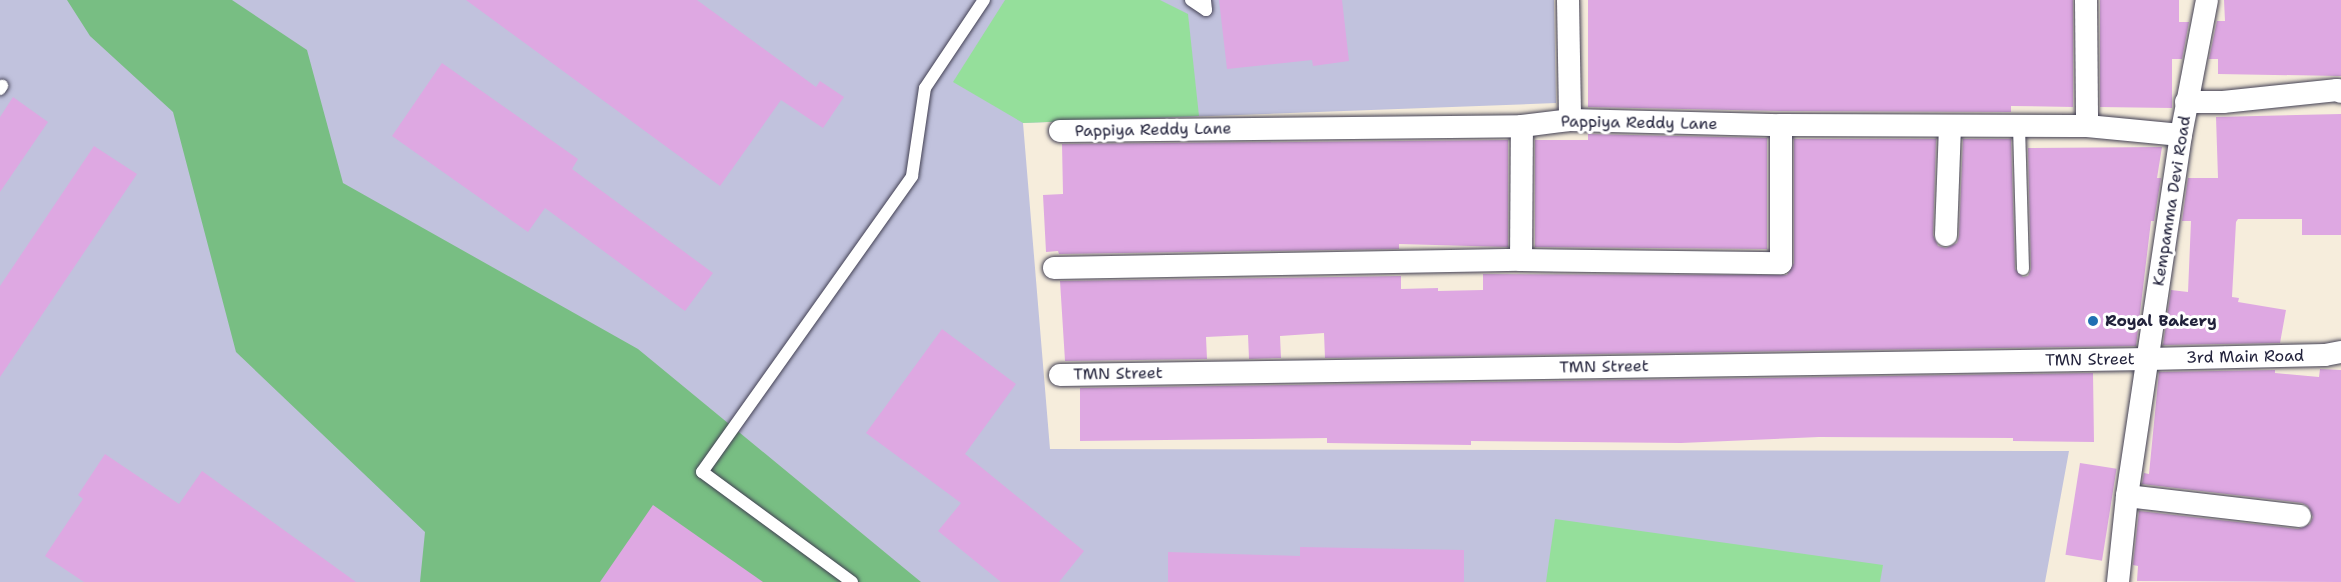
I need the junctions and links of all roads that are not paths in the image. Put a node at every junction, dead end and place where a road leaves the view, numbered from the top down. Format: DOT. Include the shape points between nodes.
graph roads {
  1 [pos="984,0"];
  2 [pos="1191,0"];
  3 [pos="1205,0"];
  4 [pos="1568,0"];
  5 [pos="2086,0"];
  6 [pos="2207,0"];
  7 [pos="2341,92"];
  8 [pos="2187,102"];
  9 [pos="1570,120"];
  10 [pos="1781,125"];
  11 [pos="1522,126"];
  12 [pos="1950,126"];
  13 [pos="2019,126"];
  14 [pos="2087,126"];
  15 [pos="1060,131"];
  16 [pos="2181,135"];
  17 [pos="1946,235"];
  18 [pos="1521,260"];
  19 [pos="1054,268"];
  20 [pos="2023,269"];
  21 [pos="2341,352"];
  22 [pos="2148,359"];
  23 [pos="1060,375"];
  24 [pos="2127,496"];
  25 [pos="2300,516"];
  26 [pos="852,582"];
  27 [pos="2118,582"];
  1 -- 26 [label="lane" via="925,88 912,176 702,472"];
  2 -- 3 [label="lane" via="1206,9"];
  4 -- 9 [label="street"];
  5 -- 14 [label="street"];
  6 -- 8 [label="street, Kempamma Devi Road"];
  7 -- 8 [label="street"];
  8 -- 16 [label="street, Kempamma Devi Road"];
  9 -- 10 [label="street, Pappiya Reddy Lane"];
  9 -- 11 [label="street, Pappiya Reddy Lane"];
  10 -- 12 [label="street, Pappiya Reddy Lane"];
  10 -- 18 [label="street" via="1781,263"];
  11 -- 15 [label="street, Pappiya Reddy Lane"];
  11 -- 18 [label="street"];
  12 -- 13 [label="street, Pappiya Reddy Lane"];
  12 -- 17 [label="street"];
  13 -- 14 [label="street, Pappiya Reddy Lane"];
  13 -- 20 [label="lane"];
  14 -- 16 [label="street, Pappiya Reddy Lane"];
  16 -- 22 [label="street, Kempamma Devi Road"];
  18 -- 19 [label="street"];
  21 -- 22 [label="street, 3rd Main Road"];
  22 -- 23 [label="street, TMN Street"];
  22 -- 24 [label="street, Kempamma Devi Road"];
  24 -- 25 [label="street"];
  24 -- 27 [label="street, Kempamma Devi Road"];
}
